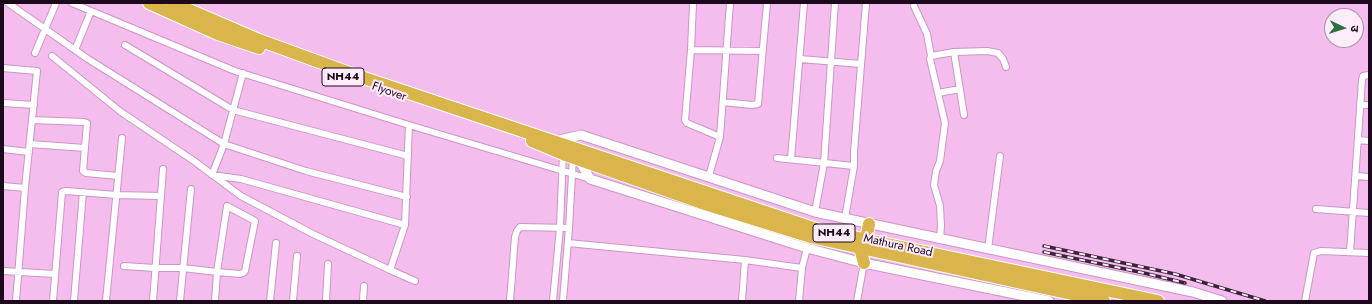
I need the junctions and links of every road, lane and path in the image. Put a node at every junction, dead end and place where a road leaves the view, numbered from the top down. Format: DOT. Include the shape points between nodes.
graph roads {
  1 [pos="8,3"];
  2 [pos="56,3"];
  3 [pos="72,3"];
  4 [pos="149,3"];
  5 [pos="173,3"];
  6 [pos="693,3"];
  7 [pos="730,3"];
  8 [pos="767,3"];
  9 [pos="804,3"];
  10 [pos="835,3"];
  11 [pos="866,3"];
  12 [pos="914,6"];
  13 [pos="92,12"];
  14 [pos="46,29"];
  15 [pos="126,45"];
  16 [pos="75,50"];
  17 [pos="691,50"];
  18 [pos="727,50"];
  19 [pos="762,52"];
  20 [pos="954,52"];
  21 [pos="35,53"];
  22 [pos="52,56"];
  23 [pos="931,56"];
  24 [pos="800,59"];
  25 [pos="831,61"];
  26 [pos="861,64"];
  27 [pos="1006,67"];
  28 [pos="3,68"];
  29 [pos="243,73"];
  30 [pos="1369,75"];
  31 [pos="960,89"];
  32 [pos="938,93"];
  33 [pos="723,102"];
  34 [pos="3,103"];
  35 [pos="34,105"];
  36 [pos="1360,105"];
  37 [pos="1369,105"];
  38 [pos="233,110"];
  39 [pos="964,115"];
  40 [pos="32,120"];
  41 [pos="409,125"];
  42 [pos="720,137"];
  43 [pos="122,138"];
  44 [pos="545,140"];
  45 [pos="1358,140"];
  46 [pos="1369,141"];
  47 [pos="30,144"];
  48 [pos="224,144"];
  49 [pos="85,148"];
  50 [pos="3,149"];
  51 [pos="29,152"];
  52 [pos="408,156"];
  53 [pos="1000,156"];
  54 [pos="572,157"];
  55 [pos="777,158"];
  56 [pos="791,160"];
  57 [pos="824,163"];
  58 [pos="854,166"];
  59 [pos="163,169"];
  60 [pos="562,171"];
  61 [pos="572,174"];
  62 [pos="212,175"];
  63 [pos="118,176"];
  64 [pos="709,176"];
  65 [pos="1356,176"];
  66 [pos="1369,177"];
  67 [pos="590,178"];
  68 [pos="3,186"];
  69 [pos="25,188"];
  70 [pos="190,189"];
  71 [pos="83,192"];
  72 [pos="116,195"];
  73 [pos="161,196"];
  74 [pos="407,197"];
  75 [pos="1316,209"];
  76 [pos="815,212"];
  77 [pos="1354,212"];
  78 [pos="1369,213"];
  79 [pos="845,218"];
  80 [pos="869,224"];
  81 [pos="405,225"];
  82 [pos="560,227"];
  83 [pos="569,228"];
  84 [pos="789,236"];
  85 [pos="940,239"];
  86 [pos="276,243"];
  87 [pos="568,243"];
  88 [pos="863,244"];
  89 [pos="808,248"];
  90 [pos="988,249"];
  91 [pos="1350,252"];
  92 [pos="1369,253"];
  93 [pos="296,256"];
  94 [pos="745,260"];
  95 [pos="864,263"];
  96 [pos="328,264"];
  97 [pos="124,266"];
  98 [pos="156,268"];
  99 [pos="183,268"];
  100 [pos="802,268"];
  101 [pos="390,270"];
  102 [pos="3,271"];
  103 [pos="18,272"];
  104 [pos="217,272"];
  105 [pos="55,274"];
  106 [pos="415,281"];
  107 [pos="364,286"];
  108 [pos="16,301"];
  109 [pos="53,301"];
  110 [pos="74,301"];
  111 [pos="106,301"];
  112 [pos="153,301"];
  113 [pos="180,301"];
  114 [pos="215,301"];
  115 [pos="270,301"];
  116 [pos="293,301"];
  117 [pos="326,301"];
  118 [pos="363,301"];
  119 [pos="510,301"];
  120 [pos="553,301"];
  121 [pos="563,301"];
  122 [pos="742,301"];
  123 [pos="799,301"];
  124 [pos="857,301"];
  125 [pos="1049,301"];
  126 [pos="1104,301"];
  127 [pos="1158,301"];
  128 [pos="1222,301"];
  129 [pos="1305,301"];
  1 -- 14 [label="street"];
  2 -- 14 [label="street"];
  3 -- 13 [label="street"];
  4 -- 44 [label="highway, Flyover / NH44" via="218,34"];
  5 -- 44 [label="highway, Flyover / NH44" via="259,40"];
  6 -- 17 [label="street"];
  7 -- 18 [label="street"];
  8 -- 19 [label="street"];
  9 -- 24 [label="street"];
  10 -- 25 [label="street"];
  11 -- 26 [label="street"];
  12 -- 23 [label="street" via="927,34"];
  13 -- 16 [label="street"];
  13 -- 29 [label="street"];
  14 -- 16 [label="street"];
  14 -- 21 [label="street"];
  15 -- 38 [label="street"];
  16 -- 48 [label="street"];
  17 -- 18 [label="street"];
  17 -- 42 [label="street" via="685,120"];
  18 -- 19 [label="street"];
  18 -- 33 [label="street"];
  19 -- 33 [label="street" via="758,104"];
  20 -- 23 [label="street"];
  20 -- 27 [label="street" via="998,53"];
  20 -- 31 [label="street"];
  22 -- 62 [label="street" via="121,112"];
  23 -- 32 [label="street"];
  24 -- 25 [label="street"];
  24 -- 56 [label="street"];
  25 -- 26 [label="street"];
  25 -- 57 [label="street"];
  26 -- 58 [label="street"];
  28 -- 35 [label="street" via="37,71"];
  29 -- 38 [label="street"];
  29 -- 41 [label="street"];
  30 -- 36 [label="street" via="1362,78"];
  31 -- 32 [label="street"];
  31 -- 39 [label="street"];
  32 -- 85 [label="street" via="944,123 934,185 940,206"];
  33 -- 42 [label="street"];
  34 -- 35 [label="street"];
  35 -- 40 [label="street"];
  36 -- 37 [label="street"];
  36 -- 45 [label="street"];
  38 -- 48 [label="street"];
  38 -- 52 [label="street"];
  40 -- 47 [label="street"];
  40 -- 49 [label="street" via="85,122 88,126"];
  41 -- 52 [label="street"];
  41 -- 60 [label="street"];
  42 -- 64 [label="street"];
  43 -- 63 [label="street"];
  44 -- 54 [label="highway, Flyover / NH44"];
  44 -- 64 [label="main road" via="581,135"];
  44 -- 88 [label="highway, Mathura Road / NH44"];
  45 -- 46 [label="street"];
  45 -- 65 [label="street"];
  47 -- 49 [label="street"];
  47 -- 51 [label="street"];
  48 -- 62 [label="street"];
  48 -- 74 [label="street" via="306,170"];
  49 -- 63 [label="street" via="84,172"];
  50 -- 51 [label="street"];
  51 -- 69 [label="street"];
  52 -- 74 [label="street"];
  53 -- 90 [label="street"];
  54 -- 60 [label="street"];
  54 -- 61 [label="street"];
  54 -- 67 [label="main road"];
  54 -- 84 [label="highway, Mathura Road / NH44"];
  55 -- 56 [label="street"];
  56 -- 57 [label="street"];
  57 -- 58 [label="street"];
  57 -- 76 [label="street"];
  58 -- 79 [label="street"];
  59 -- 73 [label="street"];
  60 -- 61 [label="street"];
  60 -- 82 [label="street"];
  61 -- 67 [label="street"];
  61 -- 83 [label="street"];
  62 -- 81 [label="street" via="241,179"];
  62 -- 101 [label="street" via="241,196 269,211"];
  63 -- 72 [label="street"];
  64 -- 76 [label="main road"];
  65 -- 66 [label="street"];
  65 -- 77 [label="street"];
  67 -- 84 [label="main road"];
  68 -- 69 [label="street"];
  69 -- 103 [label="street"];
  70 -- 99 [label="street"];
  71 -- 72 [label="street"];
  71 -- 105 [label="street" via="66,191 61,194"];
  71 -- 110 [label="street"];
  72 -- 73 [label="street"];
  72 -- 111 [label="street"];
  73 -- 98 [label="street"];
  74 -- 81 [label="street"];
  75 -- 77 [label="street"];
  76 -- 79 [label="main road"];
  77 -- 78 [label="street"];
  77 -- 91 [label="street"];
  79 -- 80 [label="main road"];
  80 -- 85 [label="main road"];
  80 -- 88 [label="highway"];
  81 -- 101 [label="street"];
  82 -- 83 [label="street"];
  82 -- 119 [label="street" via="520,227 517,230"];
  82 -- 120 [label="street"];
  83 -- 87 [label="street"];
  84 -- 88 [label="highway, Mathura Road / NH44"];
  84 -- 89 [label="main road"];
  85 -- 90 [label="main road"];
  86 -- 115 [label="street"];
  87 -- 94 [label="street"];
  87 -- 121 [label="street"];
  88 -- 95 [label="highway"];
  88 -- 126 [label="highway, Mathura Road / NH44"];
  88 -- 127 [label="highway, Mathura Road / NH44"];
  89 -- 95 [label="main road"];
  89 -- 100 [label="street"];
  90 -- 128 [label="main road" via="1193,292"];
  91 -- 92 [label="street"];
  91 -- 129 [label="street" via="1314,253"];
  93 -- 116 [label="street"];
  94 -- 100 [label="street"];
  94 -- 122 [label="street"];
  95 -- 124 [label="street"];
  95 -- 125 [label="main road"];
  96 -- 117 [label="street"];
  97 -- 98 [label="street"];
  98 -- 99 [label="street"];
  98 -- 112 [label="street"];
  99 -- 104 [label="street"];
  99 -- 113 [label="street"];
  100 -- 123 [label="street"];
  101 -- 106 [label="street"];
  102 -- 103 [label="street"];
  103 -- 105 [label="street"];
  103 -- 108 [label="street"];
  104 -- 104 [label="street" via="224,221 227,206 255,221 245,271 240,274"];
  104 -- 114 [label="street"];
  105 -- 109 [label="street"];
  107 -- 118 [label="street"];
}
